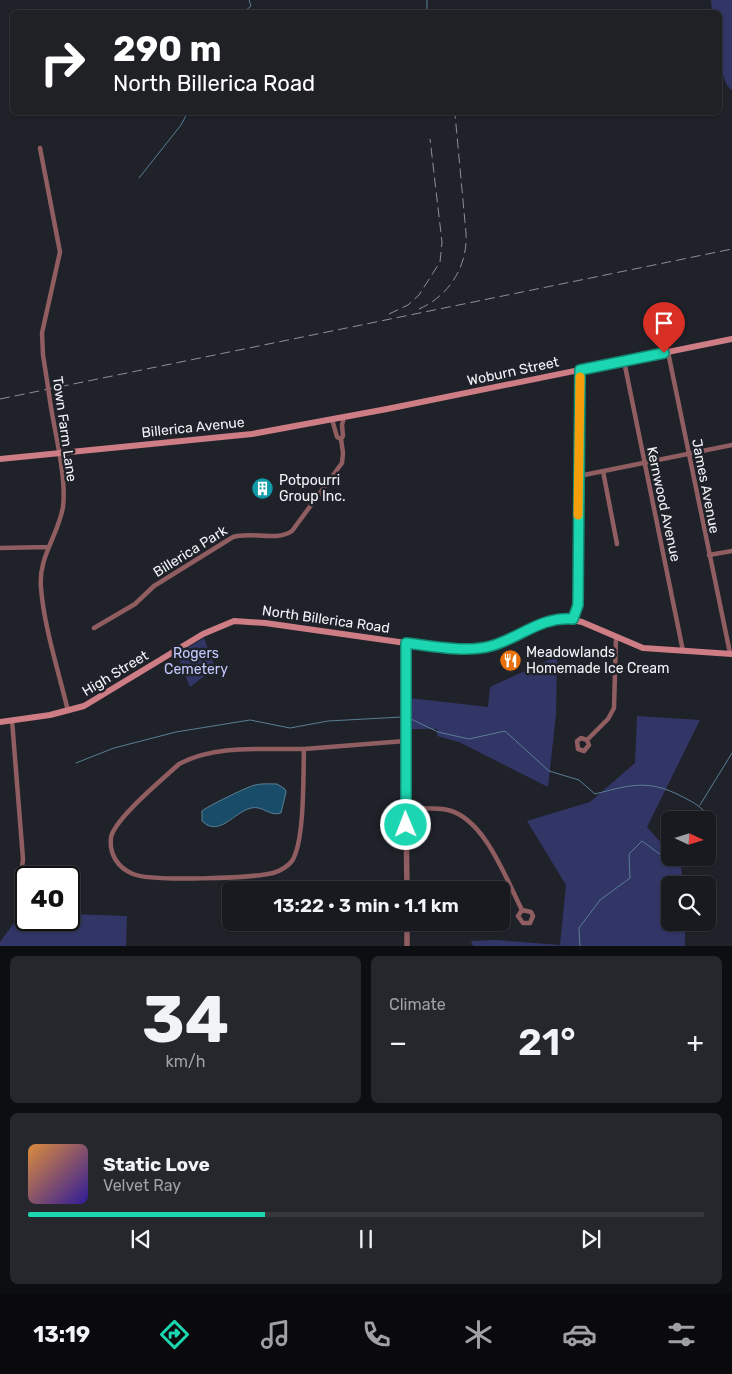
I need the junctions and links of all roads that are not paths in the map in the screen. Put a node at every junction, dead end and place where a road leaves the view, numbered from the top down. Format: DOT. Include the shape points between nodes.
graph roads {
  1 [pos="40,148"];
  2 [pos="732,339"];
  3 [pos="668,352"];
  4 [pos="624,361"];
  5 [pos="580,370"];
  6 [pos="388,409"];
  7 [pos="344,417"];
  8 [pos="332,419"];
  9 [pos="341,439"];
  10 [pos="732,445"];
  11 [pos="58,454"];
  12 [pos="689,454"];
  13 [pos="0,460"];
  14 [pos="644,462"];
  15 [pos="603,470"];
  16 [pos="579,476"];
  17 [pos="617,544"];
  18 [pos="48,547"];
  19 [pos="0,548"];
  20 [pos="732,551"];
  21 [pos="709,555"];
  22 [pos="573,619"];
  23 [pos="234,621"];
  24 [pos="94,628"];
  25 [pos="616,638"];
  26 [pos="406,643"];
  27 [pos="682,652"];
  28 [pos="731,653"];
  29 [pos="68,711"];
  30 [pos="12,720"];
  31 [pos="0,722"];
  32 [pos="587,740"];
  33 [pos="405,741"];
  34 [pos="304,748"];
  35 [pos="406,808"];
  36 [pos="22,866"];
  37 [pos="407,881"];
  38 [pos="522,910"];
  39 [pos="407,931"];
  40 [pos="407,946"];
  1 -- 11 [label="street, Town Farm Lane, bridge" via="60,252 42,333"];
  2 -- 3 [label="main road, Woburn Street"];
  3 -- 4 [label="main road, Woburn Street"];
  3 -- 12 [label="street, James Avenue"];
  4 -- 5 [label="main road, Woburn Street"];
  4 -- 14 [label="street, Kernwood Avenue"];
  5 -- 6 [label="main road, Woburn Street"];
  5 -- 16 [label="main road"];
  6 -- 7 [label="main road, Billerica Avenue"];
  7 -- 8 [label="main road, Billerica Avenue"];
  7 -- 9 [label="street, Billerica Park"];
  8 -- 9 [label="street, Billerica Park" via="337,437"];
  8 -- 11 [label="main road, Billerica Avenue" via="252,434"];
  9 -- 24 [label="street, Billerica Park" via="342,463 292,531 282,535 233,536 154,586 135,604"];
  10 -- 12 [label="street"];
  11 -- 13 [label="main road, Billerica Avenue"];
  11 -- 18 [label="street, Town Farm Lane" via="63,506"];
  12 -- 14 [label="street"];
  12 -- 21 [label="street, James Avenue"];
  14 -- 15 [label="street"];
  14 -- 27 [label="street, Kernwood Avenue"];
  15 -- 16 [label="street"];
  15 -- 17 [label="street"];
  16 -- 22 [label="main road" via="578,605"];
  18 -- 19 [label="street"];
  18 -- 29 [label="street, Town Farm Lane" via="42,564 40,587"];
  20 -- 21 [label="street"];
  21 -- 28 [label="street, James Avenue"];
  22 -- 25 [label="main road, North Billerica Road"];
  22 -- 26 [label="main road, North Billerica Road" via="544,621 499,643 480,648"];
  23 -- 26 [label="main road, North Billerica Road"];
  23 -- 29 [label="main road, High Street" via="208,631 94,701"];
  25 -- 27 [label="main road, North Billerica Road" via="643,648"];
  25 -- 32 [label="street" via="614,708 608,719"];
  26 -- 33 [label="street"];
  27 -- 28 [label="main road, North Billerica Road"];
  29 -- 30 [label="main road, High Street"];
  30 -- 31 [label="main road, High Street"];
  30 -- 36 [label="street"];
  33 -- 34 [label="street"];
  33 -- 35 [label="street"];
  34 -- 34 [label="street" via="213,752 193,756 179,764 113,829 111,846 117,863 143,876 197,878 273,873 286,867 299,841"];
  35 -- 37 [label="street"];
  35 -- 38 [label="street" via="448,810 470,821 485,840"];
  39 -- 40 [label="street"];
}
